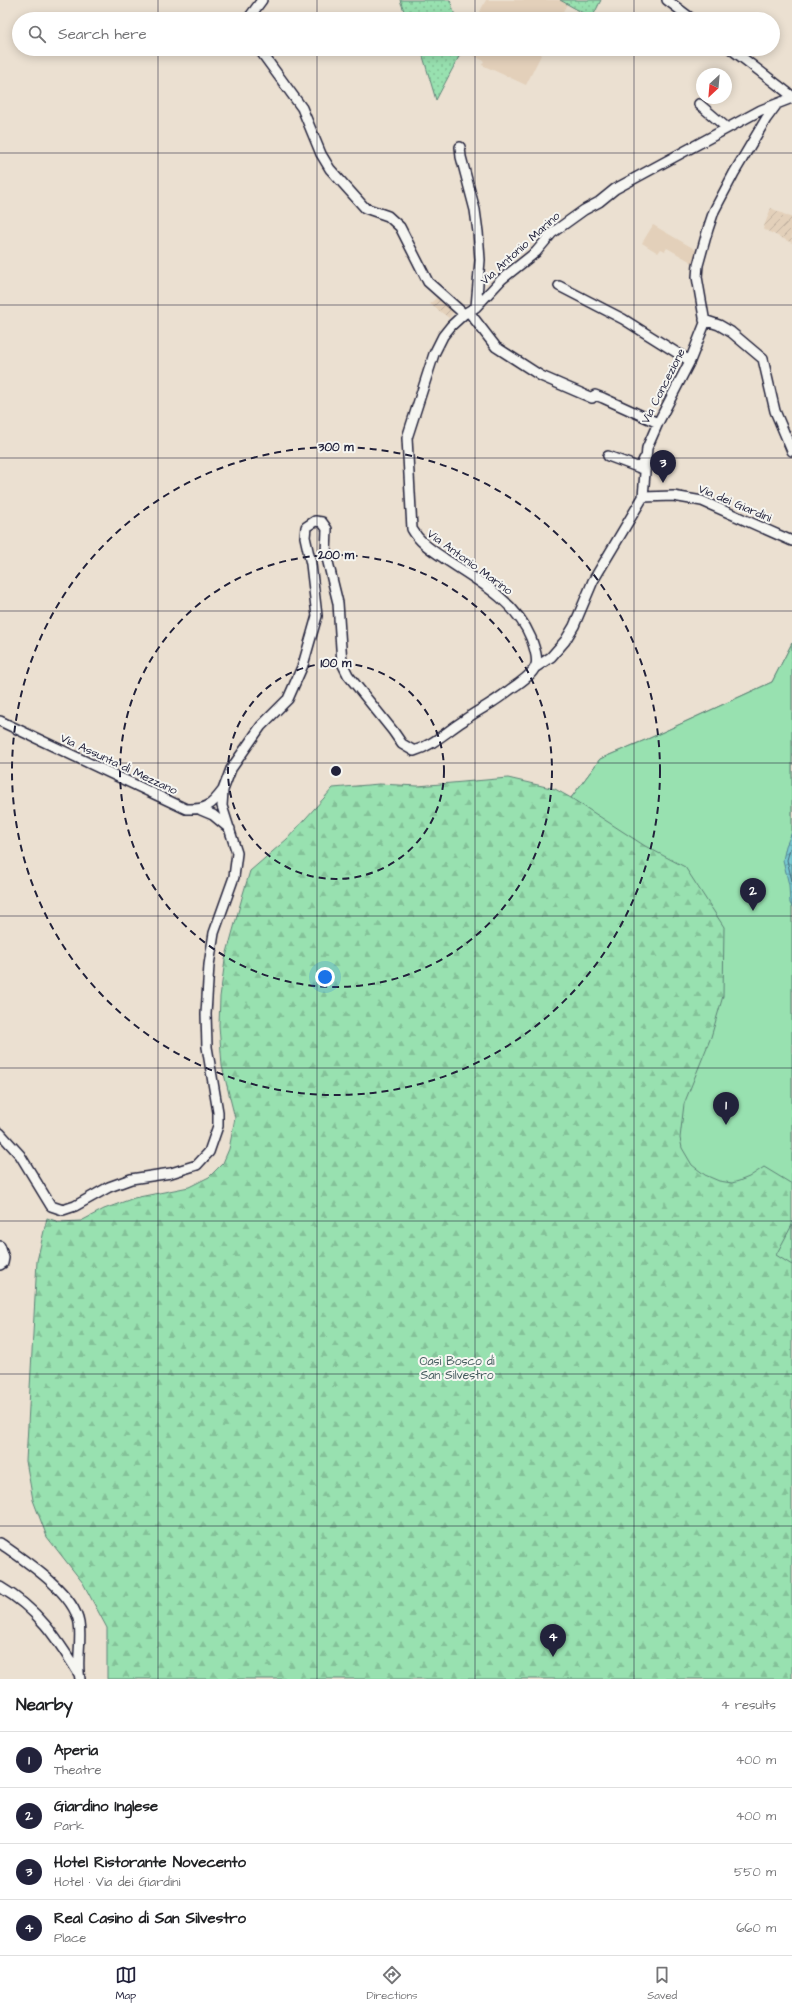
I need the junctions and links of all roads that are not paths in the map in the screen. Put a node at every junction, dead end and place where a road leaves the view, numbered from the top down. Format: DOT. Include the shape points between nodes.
graph roads {
  1 [pos="262,0"];
  2 [pos="667,0"];
  3 [pos="253,12"];
  4 [pos="683,12"];
  5 [pos="264,56"];
  6 [pos="740,56"];
  7 [pos="792,97"];
  8 [pos="778,103"];
  9 [pos="699,104"];
  10 [pos="727,128"];
  11 [pos="460,147"];
  12 [pos="559,286"];
  13 [pos="470,311"];
  14 [pos="704,320"];
  15 [pos="690,361"];
  16 [pos="658,423"];
  17 [pos="792,452"];
  18 [pos="608,456"];
  19 [pos="645,456"];
  20 [pos="643,497"];
  21 [pos="792,541"];
  22 [pos="536,667"];
  23 [pos="0,721"];
  24 [pos="224,790"];
  25 [pos="201,810"];
  26 [pos="231,830"];
  27 [pos="0,1132"];
  28 [pos="0,1246"];
  29 [pos="0,1265"];
  30 [pos="0,1543"];
  31 [pos="0,1587"];
  32 [pos="80,1677"];
  1 -- 3 [label="street"];
  2 -- 4 [label="street"];
  5 -- 13 [label="street" via="299,103 330,169 365,208 388,216 400,227 428,282"];
  6 -- 7 [label="street"];
  7 -- 8 [label="street, Via Antonio Marino"];
  8 -- 10 [label="street, Via Antonio Marino"];
  8 -- 14 [label="street, Via Concezione" via="766,119 714,211 698,265 697,277"];
  9 -- 10 [label="street"];
  10 -- 13 [label="street, Via Antonio Marino" via="615,189 567,221"];
  11 -- 13 [label="street" via="460,157 475,210 480,245 480,265"];
  12 -- 15 [label="street" via="623,319"];
  13 -- 16 [label="street" via="496,348 541,376 592,398 595,395 603,398"];
  13 -- 22 [label="street, Via Antonio Marino" via="443,336 434,354 408,431 412,529 427,546 511,607 524,622 531,638 538,657"];
  14 -- 15 [label="street, Via Concezione"];
  14 -- 17 [label="street" via="731,332 763,359 775,411"];
  15 -- 16 [label="street, Via Concezione"];
  16 -- 19 [label="street, Via Concezione"];
  18 -- 19 [label="street" via="640,468"];
  19 -- 20 [label="street, Via Concezione"];
  20 -- 21 [label="street, Via dei Giardini" via="673,496 702,501"];
  20 -- 22 [label="street, Via Concezione" via="592,581 571,631 550,657"];
  22 -- 24 [label="street" via="530,677 437,740 414,751 402,744 348,675 342,663 338,603 326,554 327,529 322,522 315,521 306,527 305,537 317,616 303,665 288,699 261,726 231,769"];
  23 -- 25 [label="street, Via Assunta di Mezzano" via="186,809"];
  24 -- 25 [label="street" via="213,803"];
  24 -- 26 [label="street" via="222,806"];
  25 -- 26 [label="street, Via Assunta di Mezzano" via="213,815"];
  26 -- 27 [label="street" via="237,852 234,877 214,933 207,988 207,1047 218,1112 218,1126 209,1152 197,1165 171,1173 131,1179 63,1210 51,1206 20,1156"];
  28 -- 29 [label="street" via="4,1258"];
  30 -- 32 [label="street" via="50,1581 73,1607 79,1624"];
  31 -- 32 [label="street" via="26,1604 44,1622"];
}
